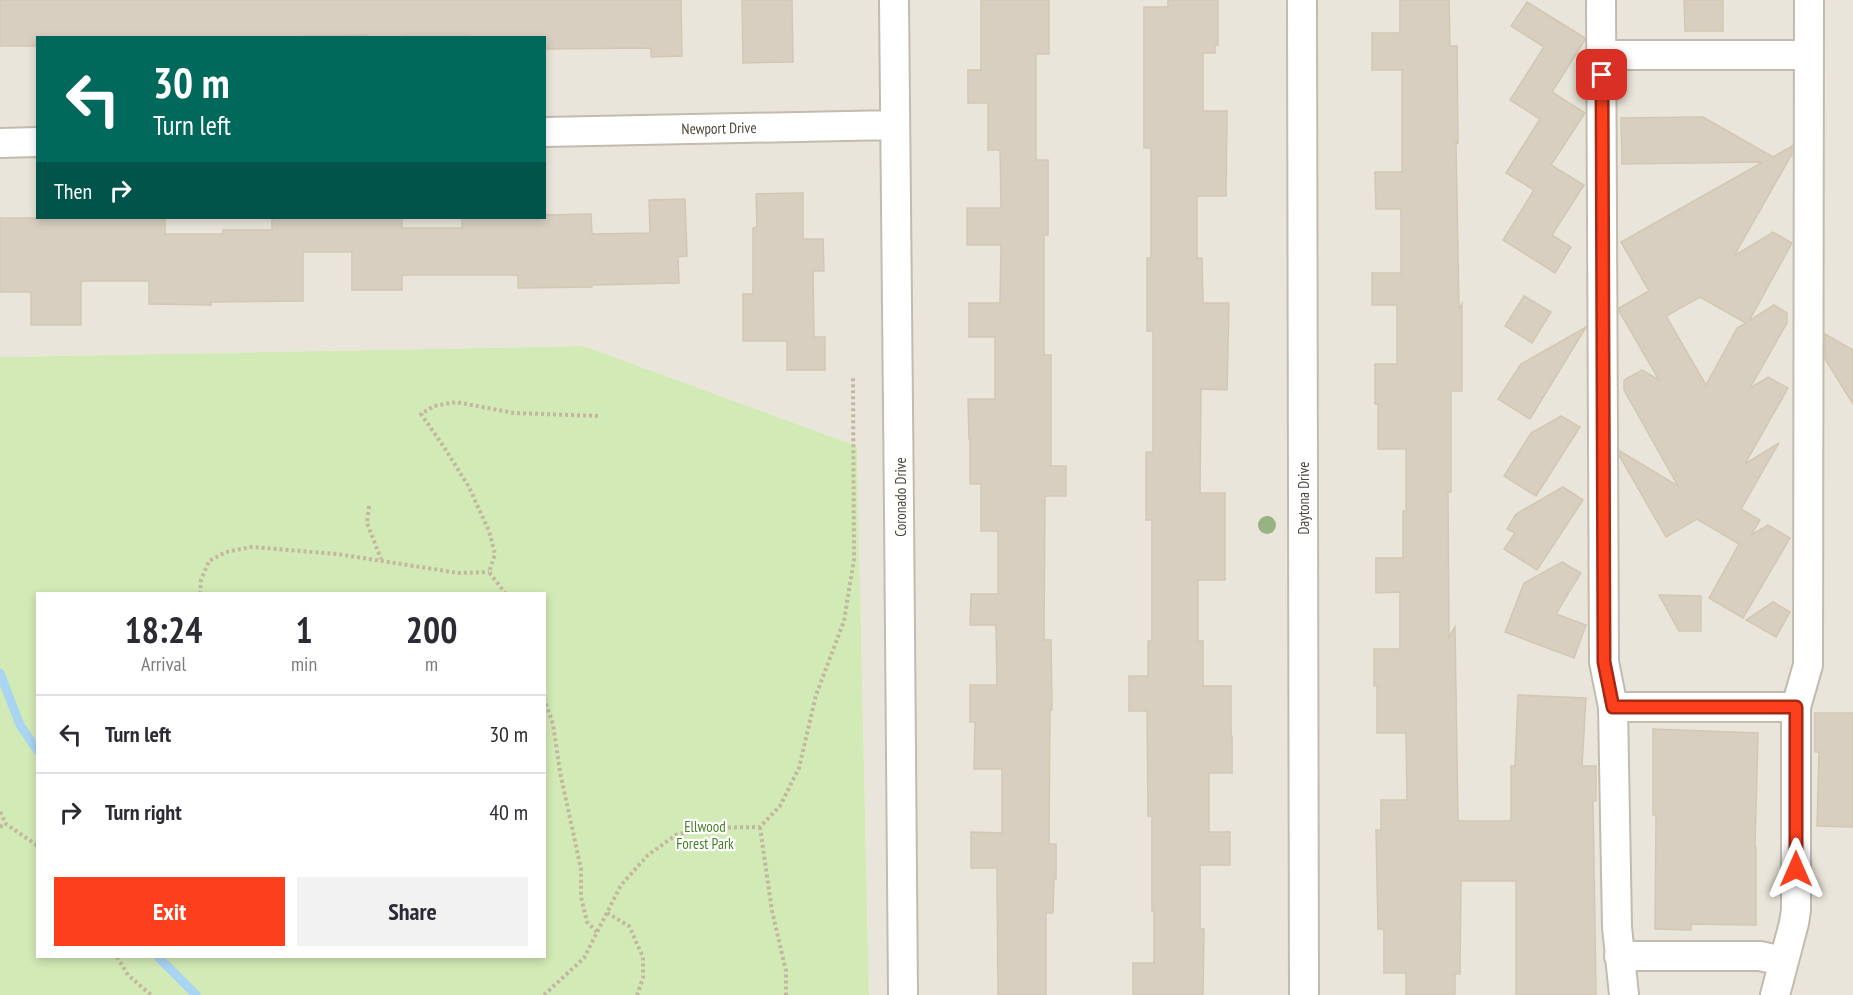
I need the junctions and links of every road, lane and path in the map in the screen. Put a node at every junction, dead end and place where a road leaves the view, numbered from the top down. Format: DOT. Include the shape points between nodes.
graph roads {
  1 [pos="894,0"];
  2 [pos="1302,0"];
  3 [pos="1601,0"];
  4 [pos="1809,0"];
  5 [pos="1602,55"];
  6 [pos="1809,55"];
  7 [pos="894,124"];
  8 [pos="546,132"];
  9 [pos="36,142"];
  10 [pos="0,143"];
  11 [pos="853,377"];
  12 [pos="600,416"];
  13 [pos="369,506"];
  14 [pos="381,560"];
  15 [pos="489,572"];
  16 [pos="200,592"];
  17 [pos="504,592"];
  18 [pos="546,704"];
  19 [pos="1613,707"];
  20 [pos="1796,707"];
  21 [pos="0,812"];
  22 [pos="6,824"];
  23 [pos="760,827"];
  24 [pos="0,828"];
  25 [pos="36,845"];
  26 [pos="607,913"];
  27 [pos="597,932"];
  28 [pos="1619,956"];
  29 [pos="118,958"];
  30 [pos="1783,961"];
  31 [pos="151,995"];
  32 [pos="544,995"];
  33 [pos="637,995"];
  34 [pos="786,995"];
  35 [pos="903,995"];
  36 [pos="1304,995"];
  37 [pos="1624,995"];
  38 [pos="1775,995"];
  1 -- 7 [label="street, Coronado Drive"];
  2 -- 36 [label="street, Daytona Drive"];
  3 -- 5 [label="street"];
  4 -- 6 [label="street"];
  5 -- 6 [label="street"];
  5 -- 19 [label="street" via="1604,662"];
  6 -- 20 [label="street" via="1808,665"];
  7 -- 8 [label="street, Newport Drive"];
  7 -- 35 [label="street, Coronado Drive"];
  9 -- 10 [label="street"];
  11 -- 23 [label="path" via="854,560 844,621 816,695 799,768 780,806"];
  12 -- 15 [label="path" via="514,412 456,402 434,406 421,414 469,487 489,531 495,554"];
  13 -- 14 [label="path" via="367,523"];
  14 -- 15 [label="path" via="459,573"];
  14 -- 16 [label="path" via="251,547 226,552 209,561"];
  15 -- 17 [label="path"];
  18 -- 27 [label="path" via="581,869 581,897 587,922"];
  19 -- 20 [label="street"];
  19 -- 28 [label="street"];
  20 -- 30 [label="street" via="1796,910"];
  21 -- 22 [label="path"];
  22 -- 24 [label="path"];
  22 -- 25 [label="path"];
  23 -- 26 [label="path" via="703,828 676,835 648,855 621,885"];
  23 -- 34 [label="path" via="772,911 786,971"];
  26 -- 27 [label="path"];
  26 -- 33 [label="path" via="629,926 643,957 643,978"];
  27 -- 32 [label="path" via="584,958"];
  28 -- 30 [label="street" via="1760,956"];
  28 -- 37 [label="street"];
  29 -- 31 [label="path" via="128,975"];
  30 -- 38 [label="street"];
}
